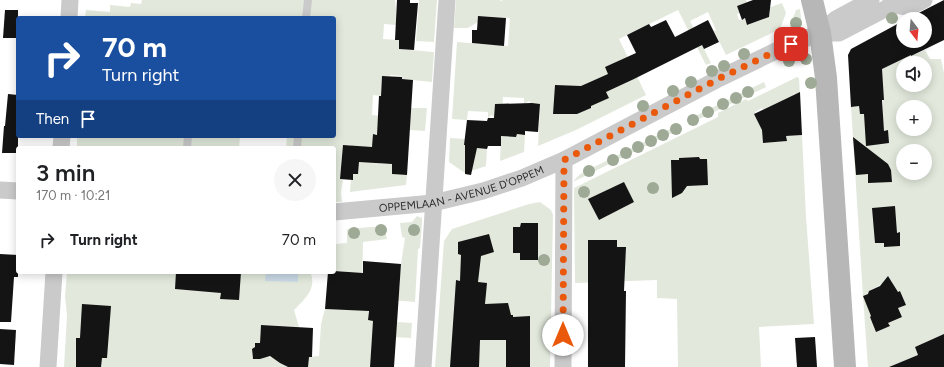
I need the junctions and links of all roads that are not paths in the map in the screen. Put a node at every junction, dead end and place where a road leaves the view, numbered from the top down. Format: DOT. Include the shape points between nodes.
graph roads {
  1 [pos="70,0"];
  2 [pos="308,0"];
  3 [pos="447,0"];
  4 [pos="812,0"];
  5 [pos="871,0"];
  6 [pos="924,0"];
  7 [pos="894,1"];
  8 [pos="69,16"];
  9 [pos="306,16"];
  10 [pos="820,33"];
  11 [pos="564,160"];
  12 [pos="0,190"];
  13 [pos="16,191"];
  14 [pos="433,203"];
  15 [pos="336,212"];
  16 [pos="54,274"];
  17 [pos="48,367"];
  18 [pos="423,367"];
  19 [pos="563,367"];
  20 [pos="845,367"];
  1 -- 8 [label="street"];
  2 -- 9 [label="lane"];
  3 -- 14 [label="street"];
  4 -- 10 [label="street"];
  5 -- 10 [label="street, OPPEMLAAN - AVENUE D'OPPEM" via="836,19"];
  6 -- 7 [label="street, OPPEMLAAN - AVENUE D'OPPEM" via="910,7 900,7"];
  7 -- 10 [label="street, OPPEMLAAN - AVENUE D'OPPEM" via="887,8 839,33"];
  10 -- 11 [label="street, OPPEMLAAN - AVENUE D'OPPEM" via="784,47 720,78"];
  10 -- 20 [label="street" via="829,115"];
  11 -- 14 [label="street, OPPEMLAAN - AVENUE D'OPPEM" via="483,191"];
  11 -- 19 [label="street"];
  12 -- 13 [label="street"];
  14 -- 15 [label="street, OPPEMLAAN - AVENUE D'OPPEM"];
  14 -- 18 [label="street"];
  16 -- 17 [label="street"];
}
